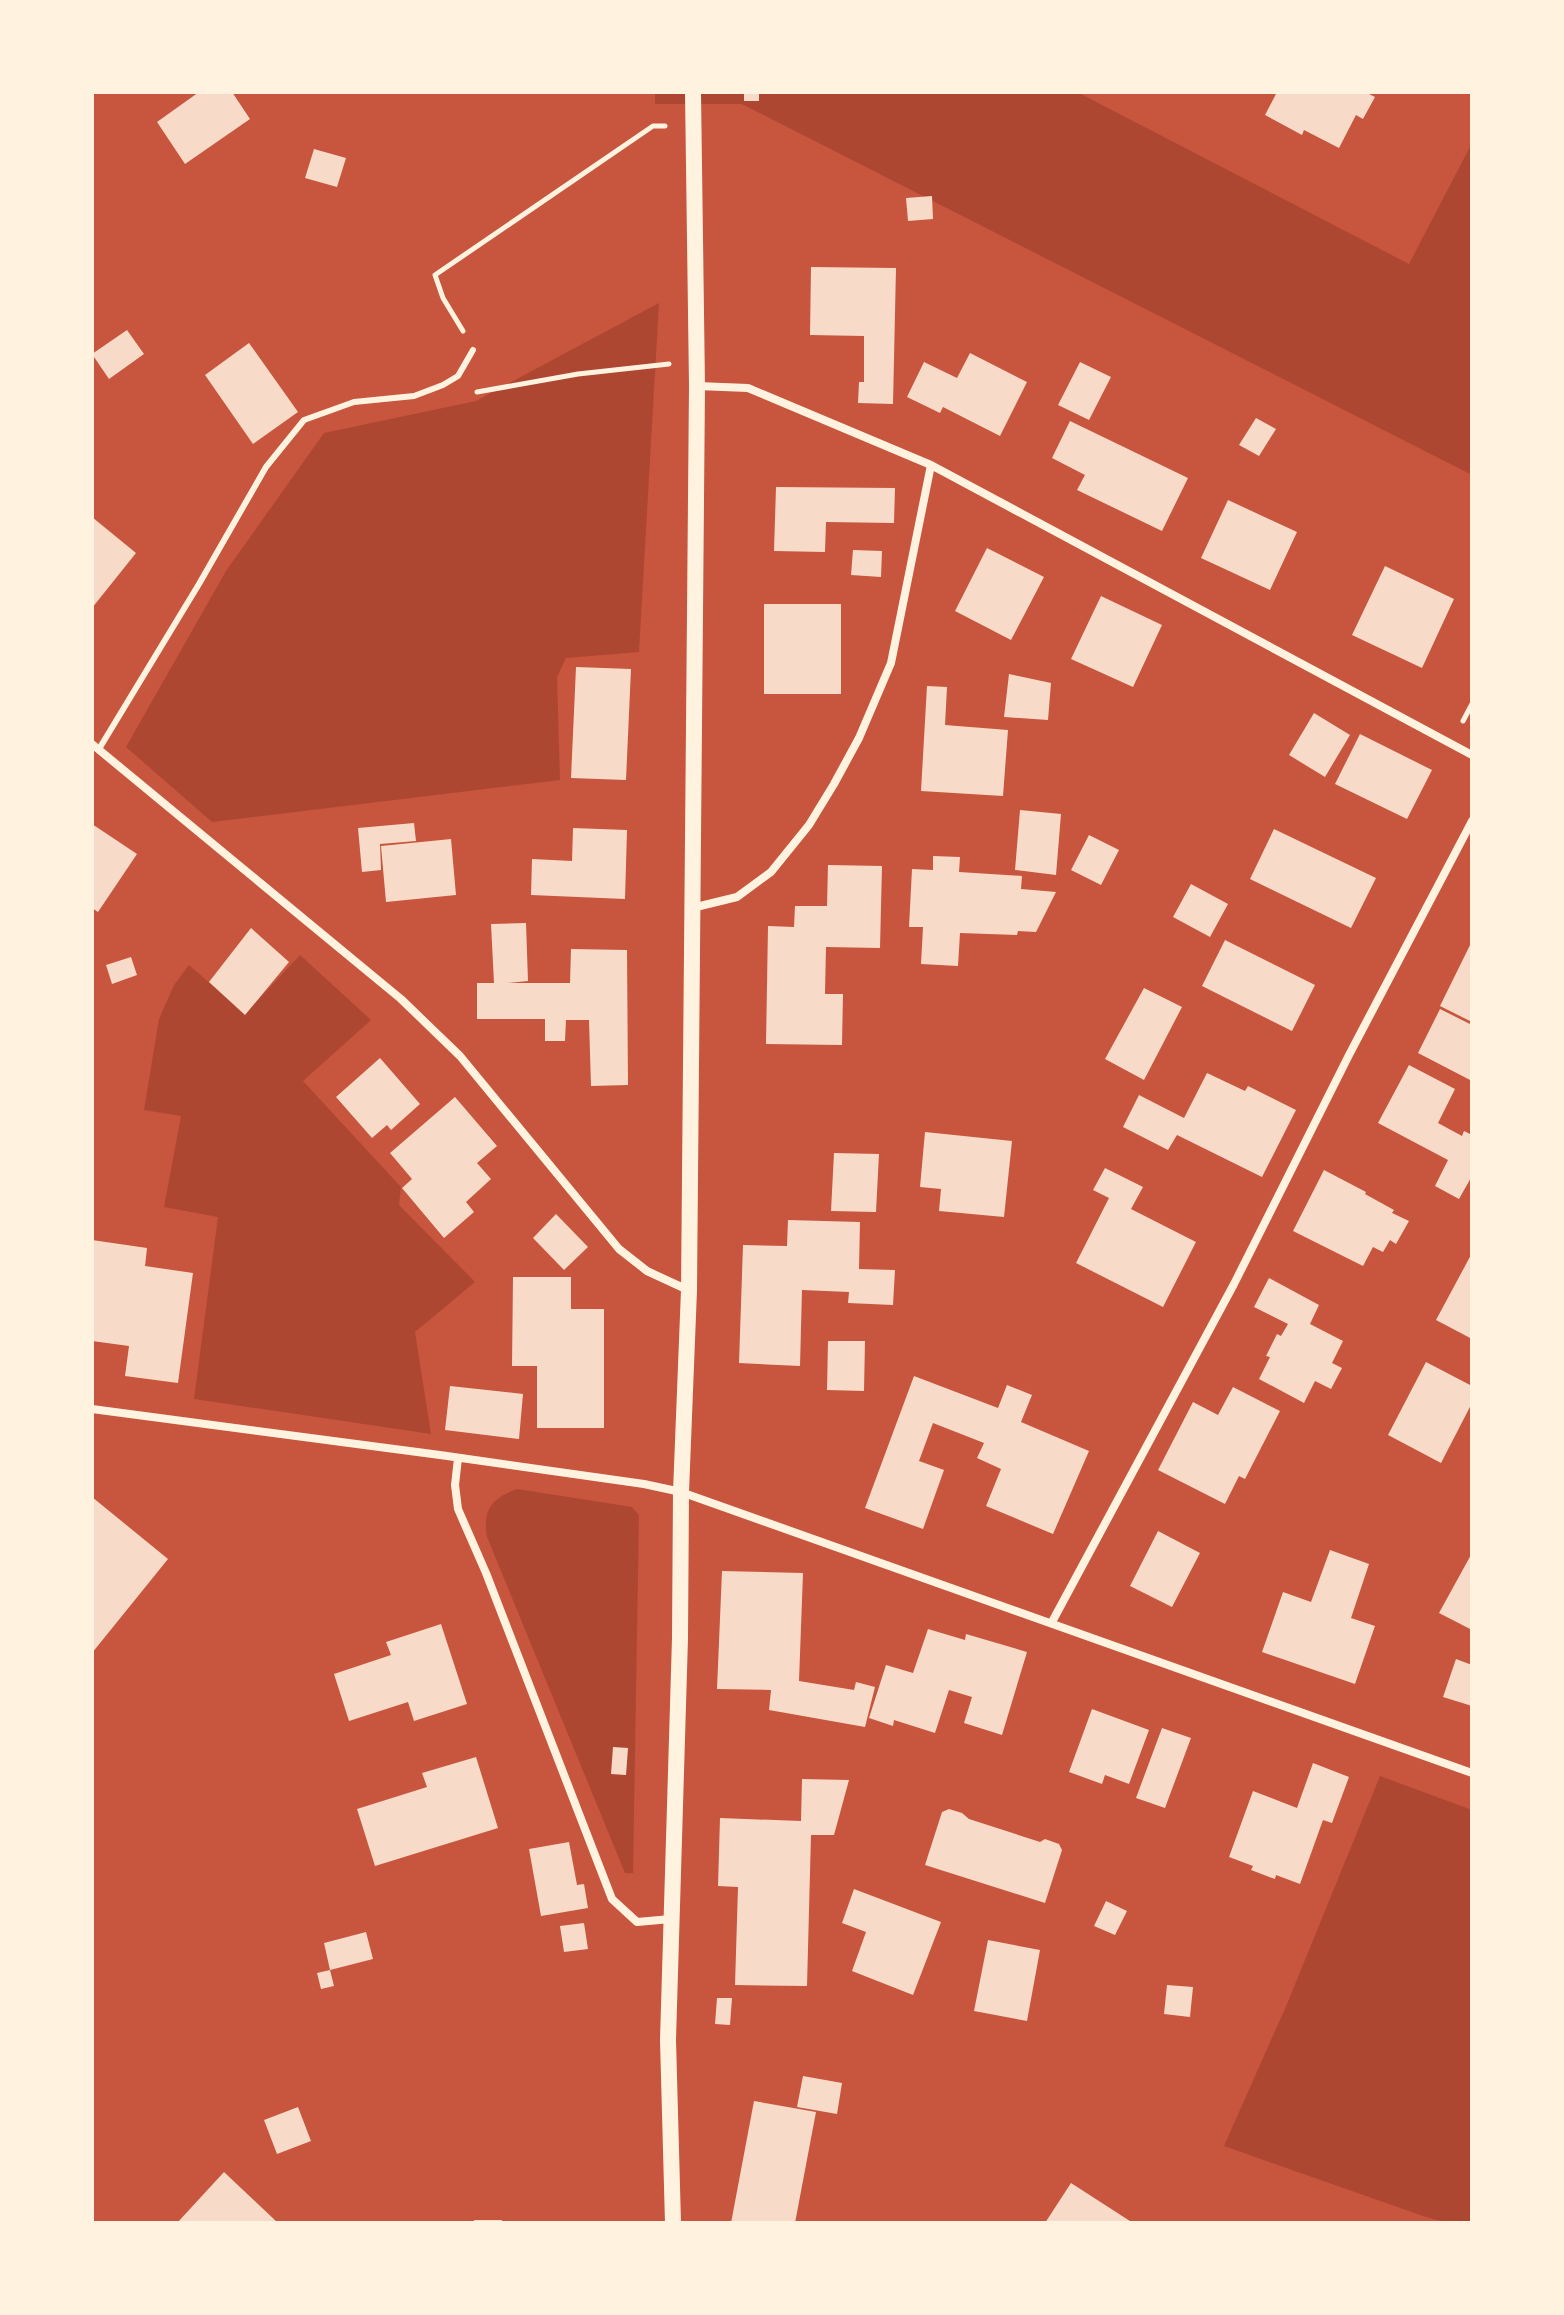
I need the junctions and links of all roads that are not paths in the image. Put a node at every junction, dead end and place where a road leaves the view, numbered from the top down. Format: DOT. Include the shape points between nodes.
graph roads {
  1 [pos="693,92"];
  2 [pos="473,350"];
  3 [pos="697,386"];
  4 [pos="931,465"];
  5 [pos="96,747"];
  6 [pos="1472,755"];
  7 [pos="1472,821"];
  8 [pos="691,908"];
  9 [pos="689,1290"];
  10 [pos="92,1409"];
  11 [pos="458,1458"];
  12 [pos="681,1492"];
  13 [pos="1052,1622"];
  14 [pos="1472,1773"];
  15 [pos="671,1919"];
  16 [pos="673,2223"];
  1 -- 3 [label="main road"];
  2 -- 5 [label="lane" via="458,376 443,385 414,396 354,402 304,420 266,467"];
  3 -- 4 [label="street" via="748,388"];
  3 -- 8 [label="main road"];
  4 -- 6 [label="street"];
  4 -- 8 [label="street" via="891,663 859,738 809,825 771,872 737,897"];
  5 -- 9 [label="street" via="401,999 460,1056 619,1249 647,1271"];
  7 -- 13 [label="street" via="1234,1284"];
  8 -- 9 [label="main road"];
  9 -- 12 [label="main road"];
  10 -- 11 [label="street"];
  11 -- 12 [label="street"];
  11 -- 15 [label="street" via="458,1509 612,1899 637,1922"];
  12 -- 13 [label="street"];
  12 -- 15 [label="main road"];
  13 -- 14 [label="street"];
  15 -- 16 [label="main road"];
}
